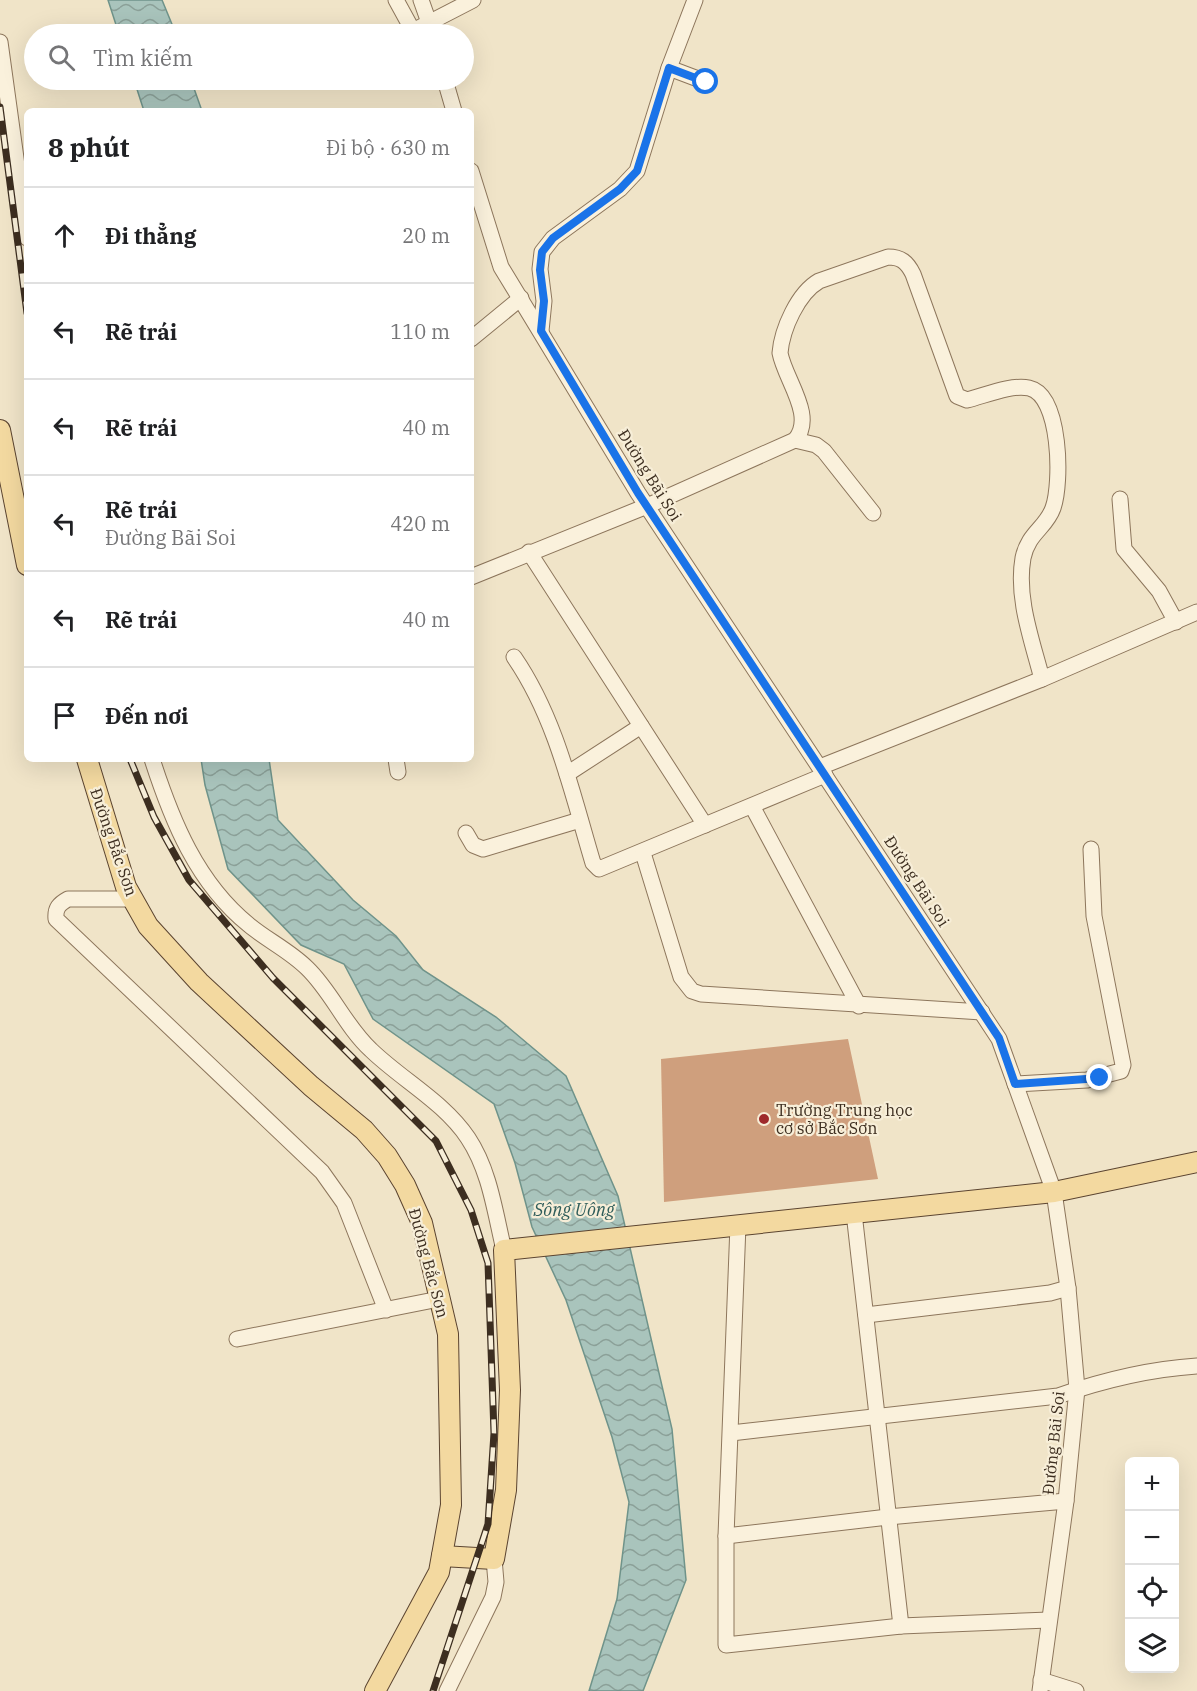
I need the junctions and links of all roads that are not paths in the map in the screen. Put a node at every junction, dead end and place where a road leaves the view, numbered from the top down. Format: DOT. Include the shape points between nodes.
graph roads {
  1 [pos="396,0"];
  2 [pos="422,0"];
  3 [pos="473,0"];
  4 [pos="695,0"];
  5 [pos="409,24"];
  6 [pos="430,24"];
  7 [pos="437,24"];
  8 [pos="0,42"];
  9 [pos="669,68"];
  10 [pos="706,82"];
  11 [pos="448,90"];
  12 [pos="453,108"];
  13 [pos="474,181"];
  14 [pos="24,216"];
  15 [pos="521,298"];
  16 [pos="541,331"];
  17 [pos="474,337"];
  18 [pos="0,430"];
  19 [pos="795,440"];
  20 [pos="1120,499"];
  21 [pos="647,506"];
  22 [pos="873,513"];
  23 [pos="24,550"];
  24 [pos="529,552"];
  25 [pos="474,576"];
  26 [pos="1197,612"];
  27 [pos="1176,621"];
  28 [pos="514,657"];
  29 [pos="1042,679"];
  30 [pos="641,726"];
  31 [pos="88,762"];
  32 [pos="153,762"];
  33 [pos="822,771"];
  34 [pos="567,774"];
  35 [pos="752,806"];
  36 [pos="580,820"];
  37 [pos="705,825"];
  38 [pos="465,833"];
  39 [pos="1091,849"];
  40 [pos="643,853"];
  41 [pos="133,899"];
  42 [pos="859,1006"];
  43 [pos="982,1012"];
  44 [pos="1015,1084"];
  45 [pos="1197,1162"];
  46 [pos="1054,1192"];
  47 [pos="854,1213"];
  48 [pos="738,1225"];
  49 [pos="509,1249"];
  50 [pos="1068,1288"];
  51 [pos="439,1299"];
  52 [pos="386,1310"];
  53 [pos="866,1315"];
  54 [pos="237,1339"];
  55 [pos="1197,1366"];
  56 [pos="1077,1389"];
  57 [pos="877,1416"];
  58 [pos="731,1433"];
  59 [pos="1066,1501"];
  60 [pos="888,1517"];
  61 [pos="726,1536"];
  62 [pos="442,1556"];
  63 [pos="494,1559"];
  64 [pos="1049,1620"];
  65 [pos="901,1626"];
  66 [pos="1041,1686"];
  67 [pos="375,1691"];
  68 [pos="447,1691"];
  69 [pos="1076,1691"];
  1 -- 5 [label="street"];
  2 -- 6 [label="street"];
  3 -- 7 [label="street"];
  4 -- 9 [label="street"];
  8 -- 14 [label="street"];
  9 -- 10 [label="street"];
  9 -- 16 [label="street" via="637,171 620,189 553,238 542,252"];
  11 -- 12 [label="street"];
  13 -- 15 [label="street, Đường Bãi Soi" via="494,250"];
  15 -- 16 [label="street, Đường Bãi Soi"];
  15 -- 17 [label="street"];
  16 -- 21 [label="street, Đường Bãi Soi"];
  18 -- 23 [label="main road"];
  19 -- 21 [label="street"];
  19 -- 22 [label="street" via="824,451"];
  19 -- 29 [label="street" via="802,428 802,415 780,353 801,298 819,281 888,257 903,260 913,274 957,396 967,400 1027,387 1040,392 1048,403 1060,470 1059,486 1050,514 1026,545 1022,574 1024,609"];
  20 -- 27 [label="street" via="1124,549 1159,591"];
  21 -- 24 [label="street"];
  21 -- 33 [label="street, Đường Bãi Soi"];
  24 -- 25 [label="street"];
  24 -- 30 [label="street"];
  26 -- 27 [label="street"];
  27 -- 29 [label="street"];
  28 -- 34 [label="street" via="540,700"];
  29 -- 33 [label="street"];
  30 -- 34 [label="street"];
  30 -- 37 [label="street"];
  31 -- 41 [label="main road, Đường Bắc Sơn"];
  32 -- 49 [label="street" via="174,823 218,895 248,925 308,969 362,1041 446,1112 468,1138 484,1169"];
  33 -- 35 [label="street"];
  33 -- 43 [label="street, Đường Bãi Soi"];
  34 -- 36 [label="street"];
  35 -- 37 [label="street"];
  35 -- 42 [label="street"];
  36 -- 38 [label="street" via="483,849 473,845"];
  36 -- 40 [label="street" via="596,867 604,869"];
  37 -- 40 [label="street"];
  39 -- 44 [label="street" via="1094,916 1123,1065 1121,1071 1100,1078"];
  40 -- 42 [label="street" via="681,977 692,991"];
  41 -- 51 [label="main road, Đường Bắc Sơn" via="148,926 199,982 387,1156 422,1222"];
  41 -- 52 [label="street" via="68,899 60,903 56,919 322,1172 344,1203"];
  42 -- 43 [label="street"];
  43 -- 44 [label="street, Đường Bãi Soi" via="999,1038"];
  44 -- 46 [label="street, Đường Bãi Soi"];
  45 -- 46 [label="main road"];
  46 -- 47 [label="main road"];
  46 -- 50 [label="street, Đường Bãi Soi"];
  47 -- 48 [label="main road"];
  47 -- 53 [label="street"];
  48 -- 49 [label="main road"];
  48 -- 58 [label="street"];
  49 -- 63 [label="main road" via="506,1490"];
  50 -- 53 [label="street"];
  50 -- 56 [label="street, Đường Bãi Soi"];
  51 -- 52 [label="street"];
  51 -- 62 [label="main road, Đường Bắc Sơn" via="448,1334 451,1505"];
  52 -- 54 [label="street"];
  53 -- 57 [label="street"];
  55 -- 56 [label="street"];
  56 -- 57 [label="street" via="1058,1396"];
  56 -- 59 [label="street, Đường Bãi Soi"];
  57 -- 58 [label="street"];
  57 -- 60 [label="street"];
  58 -- 61 [label="street"];
  59 -- 60 [label="street"];
  59 -- 64 [label="street, Đường Bãi Soi"];
  60 -- 61 [label="street"];
  60 -- 65 [label="street"];
  61 -- 65 [label="street" via="726,1645"];
  62 -- 63 [label="main road"];
  62 -- 67 [label="main road, Đường Bắc Sơn" via="421,1611"];
  63 -- 68 [label="street" via="493,1597"];
  64 -- 65 [label="street"];
  64 -- 66 [label="street, Đường Bãi Soi"];
  66 -- 69 [label="street"];
}
